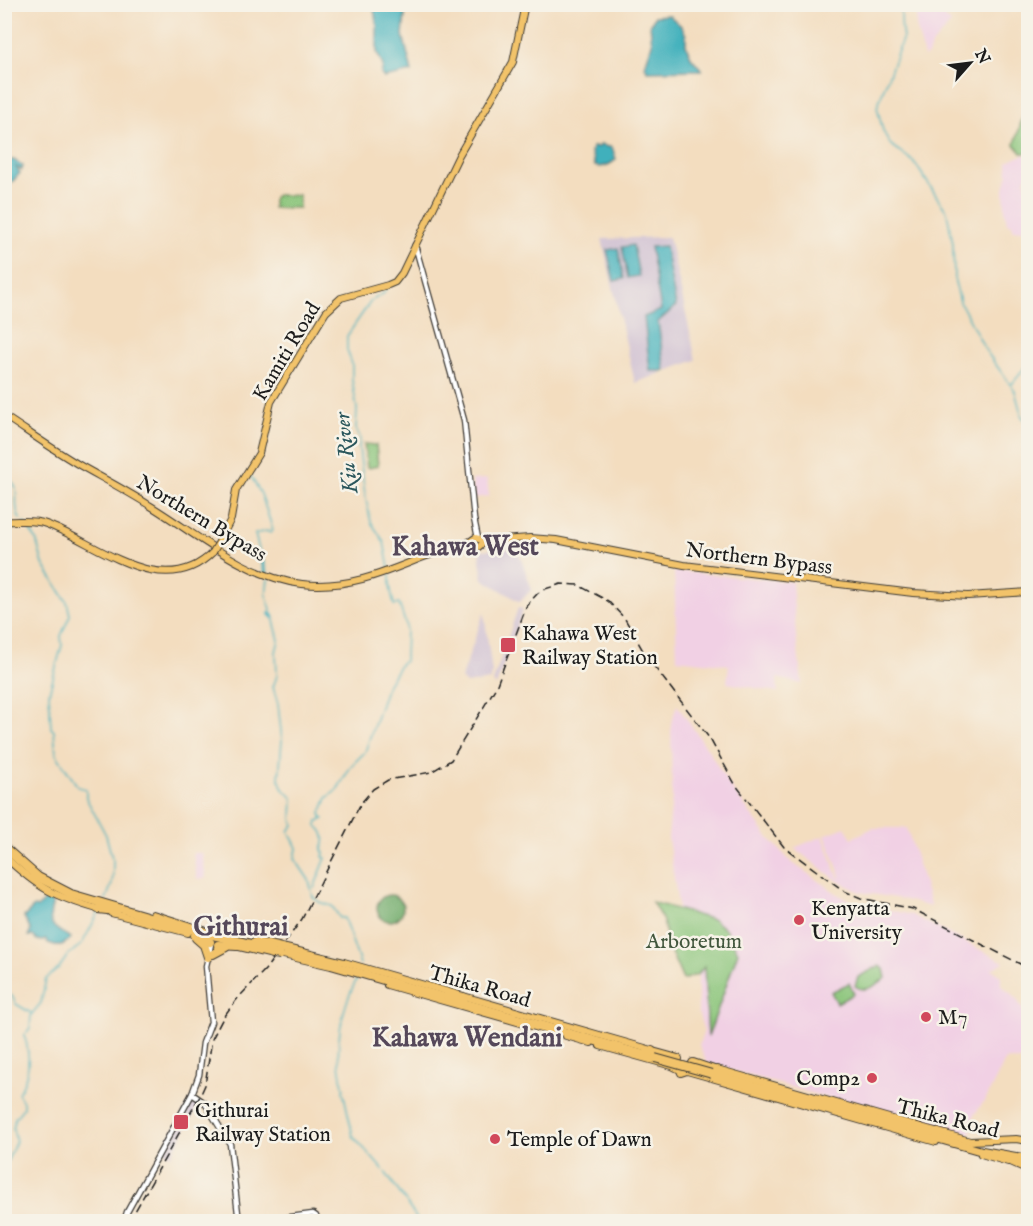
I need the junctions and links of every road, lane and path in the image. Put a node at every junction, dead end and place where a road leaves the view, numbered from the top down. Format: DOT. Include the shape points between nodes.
graph roads {
  1 [pos="525,4"];
  2 [pos="414,245"];
  3 [pos="4,306"];
  4 [pos="4,321"];
  5 [pos="4,416"];
  6 [pos="4,521"];
  7 [pos="476,540"];
  8 [pos="298,579"];
  9 [pos="291,582"];
  10 [pos="1029,592"];
  11 [pos="4,844"];
  12 [pos="4,851"];
  13 [pos="4,856"];
  14 [pos="98,909"];
  15 [pos="118,911"];
  16 [pos="156,923"];
  17 [pos="190,934"];
  18 [pos="214,938"];
  19 [pos="237,944"];
  20 [pos="279,951"];
  21 [pos="209,957"];
  22 [pos="358,971"];
  23 [pos="447,996"];
  24 [pos="463,997"];
  25 [pos="606,1043"];
  26 [pos="685,1061"];
  27 [pos="672,1066"];
  28 [pos="683,1070"];
  29 [pos="774,1091"];
  30 [pos="192,1094"];
  31 [pos="921,1131"];
  32 [pos="936,1132"];
  33 [pos="1029,1141"];
  34 [pos="990,1153"];
  35 [pos="1029,1157"];
  36 [pos="1025,1167"];
  37 [pos="124,1221"];
  38 [pos="239,1221"];
  39 [pos="253,1221"];
  40 [pos="317,1221"];
  1 -- 2 [label="main road, Kamiti Road" via="513,62 459,155"];
  2 -- 6 [label="main road, Kamiti Road, bridge" via="395,282 343,297 326,312 271,402 260,449 236,492 231,519 213,552 202,562 191,568 164,572 126,563 42,523"];
  2 -- 7 [label="street" via="464,420"];
  3 -- 4 [label="street"];
  5 -- 9 [label="main road, Northern Bypass" via="224,554 269,577"];
  7 -- 9 [label="main road, Northern Bypass" via="342,584"];
  7 -- 10 [label="main road, Northern Bypass" via="556,540 684,565 914,593 968,596"];
  8 -- 9 [label="main road"];
  11 -- 18 [label="main road, Thika Road" via="38,873 71,891"];
  11 -- 18 [label="highway, Thika Road" via="34,874 55,888"];
  12 -- 15 [label="highway, Thika Road" via="45,886"];
  13 -- 14 [label="main road" via="40,888"];
  14 -- 15 [label="highway"];
  14 -- 17 [label="main road"];
  15 -- 16 [label="highway, Thika Road"];
  16 -- 17 [label="highway"];
  16 -- 18 [label="highway, Thika Road"];
  17 -- 18 [label="highway"];
  17 -- 21 [label="highway" via="204,945"];
  18 -- 19 [label="highway"];
  18 -- 20 [label="highway, Thika Road"];
  18 -- 21 [label="street"];
  19 -- 20 [label="highway"];
  19 -- 21 [label="highway" via="221,948"];
  20 -- 22 [label="main road, Thika Road"];
  20 -- 22 [label="main road, Thika Road"];
  20 -- 22 [label="highway, Thika Road"];
  21 -- 30 [label="street" via="206,972 211,1022"];
  22 -- 23 [label="highway, Thika Road"];
  22 -- 24 [label="main road, Thika Road"];
  22 -- 25 [label="highway, Thika Road"];
  22 -- 27 [label="main road, Thika Road"];
  23 -- 24 [label="highway"];
  23 -- 25 [label="highway, Thika Road"];
  24 -- 26 [label="main road, Thika Road"];
  25 -- 26 [label="highway"];
  25 -- 27 [label="highway"];
  25 -- 29 [label="highway, Thika Road, bridge"];
  26 -- 28 [label="main road"];
  26 -- 29 [label="highway"];
  26 -- 32 [label="main road, Thika Road"];
  27 -- 28 [label="main road, Thika Road"];
  28 -- 29 [label="highway"];
  28 -- 36 [label="main road, Thika Road"];
  29 -- 31 [label="highway, Thika Road"];
  29 -- 34 [label="highway, Thika Road"];
  30 -- 37 [label="street"];
  30 -- 38 [label="street" via="205,1103 229,1142"];
  31 -- 32 [label="highway"];
  31 -- 35 [label="highway, Thika Road"];
  32 -- 33 [label="main road, Thika Road" via="976,1142"];
  34 -- 35 [label="highway, Thika Road"];
  34 -- 36 [label="highway"];
  39 -- 40 [label="street" via="313,1214"];
}
